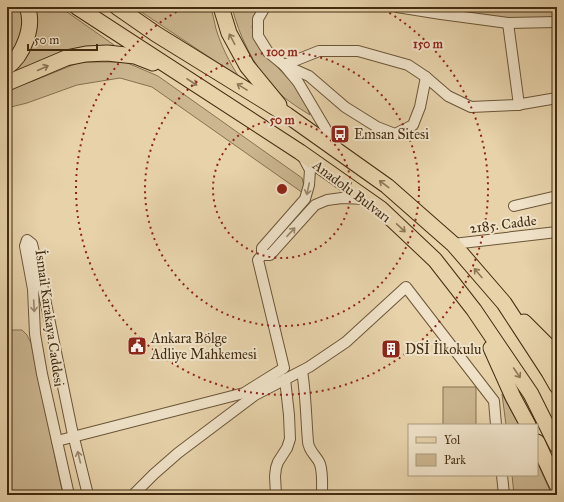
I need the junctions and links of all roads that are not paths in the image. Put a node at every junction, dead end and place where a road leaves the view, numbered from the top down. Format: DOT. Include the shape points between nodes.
graph roads {
  1 [pos="28,7"];
  2 [pos="77,7"];
  3 [pos="117,7"];
  4 [pos="222,7"];
  5 [pos="265,7"];
  6 [pos="397,7"];
  7 [pos="557,22"];
  8 [pos="508,23"];
  9 [pos="284,65"];
  10 [pos="7,67"];
  11 [pos="176,72"];
  12 [pos="426,78"];
  13 [pos="7,83"];
  14 [pos="557,98"];
  15 [pos="519,105"];
  16 [pos="288,115"];
  17 [pos="300,152"];
  18 [pos="339,152"];
  19 [pos="557,196"];
  20 [pos="366,199"];
  21 [pos="514,206"];
  22 [pos="557,232"];
  23 [pos="453,244"];
  24 [pos="262,255"];
  25 [pos="504,303"];
  26 [pos="474,310"];
  27 [pos="557,358"];
  28 [pos="302,371"];
  29 [pos="285,379"];
  30 [pos="557,386"];
  31 [pos="496,424"];
  32 [pos="527,424"];
  33 [pos="74,436"];
  34 [pos="57,441"];
  35 [pos="538,444"];
  36 [pos="557,446"];
  37 [pos="502,476"];
  38 [pos="557,485"];
  39 [pos="69,495"];
  40 [pos="88,495"];
  41 [pos="133,495"];
  42 [pos="276,495"];
  43 [pos="322,495"];
  44 [pos="504,495"];
  1 -- 10 [label="main road" via="29,30 24,47"];
  2 -- 11 [label="main road, Anadolu Bulvarı"];
  16 -- 3 [label="main road, Anadolu Bulvarı, one-way" via="156,34"];
  16 -- 4 [label="main road, one-way" via="246,66 229,33"];
  5 -- 9 [label="street" via="258,18 258,36 268,52"];
  6 -- 8 [label="street"];
  7 -- 8 [label="street"];
  8 -- 15 [label="street"];
  9 -- 12 [label="street" via="318,51 358,51 408,65"];
  9 -- 12 [label="street" via="309,76 345,107 377,127 394,134 413,126"];
  9 -- 18 [label="street" via="298,82"];
  13 -- 11 [label="main road, one-way" via="66,58 86,54 135,56"];
  11 -- 17 [label="main road, Anadolu Bulvarı, one-way"];
  12 -- 15 [label="street" via="448,96 471,107"];
  14 -- 15 [label="street"];
  16 -- 18 [label="main road, Anadolu Bulvarı"];
  17 -- 20 [label="main road, Anadolu Bulvarı"];
  17 -- 24 [label="street, one-way" via="310,170 305,200 262,248"];
  23 -- 18 [label="main road, Anadolu Bulvarı, one-way" via="387,186"];
  19 -- 21 [label="street"];
  24 -- 20 [label="street, one-way" via="270,255 316,205 342,198"];
  20 -- 26 [label="main road, Anadolu Bulvarı, one-way" via="381,209 435,260"];
  22 -- 23 [label="street, 2185. Cadde"];
  25 -- 23 [label="main road, Anadolu Bulvarı, one-way"];
  24 -- 33 [label="street" via="258,260 284,368 244,393"];
  25 -- 27 [label="main road"];
  25 -- 30 [label="main road, Anadolu Bulvarı"];
  26 -- 32 [label="main road"];
  26 -- 36 [label="main road, Anadolu Bulvarı, one-way" via="531,394"];
  28 -- 29 [label="street"];
  28 -- 31 [label="street" via="346,342 406,287 494,401"];
  28 -- 43 [label="street" via="308,442 311,452 321,466"];
  29 -- 41 [label="street" via="255,395 178,452"];
  29 -- 42 [label="street" via="290,439 276,468"];
  33 -- 34 [label="street"];
  33 -- 34 [label="street, İsmail Karakaya Caddesi, one-way" via="34,251 32,244 27,240 25,246 33,289 35,334"];
  40 -- 33 [label="street, İsmail Karakaya Caddesi, one-way"];
  34 -- 39 [label="street, İsmail Karakaya Caddesi"];
  35 -- 38 [label="main road"];
  37 -- 44 [label="street"];
}
